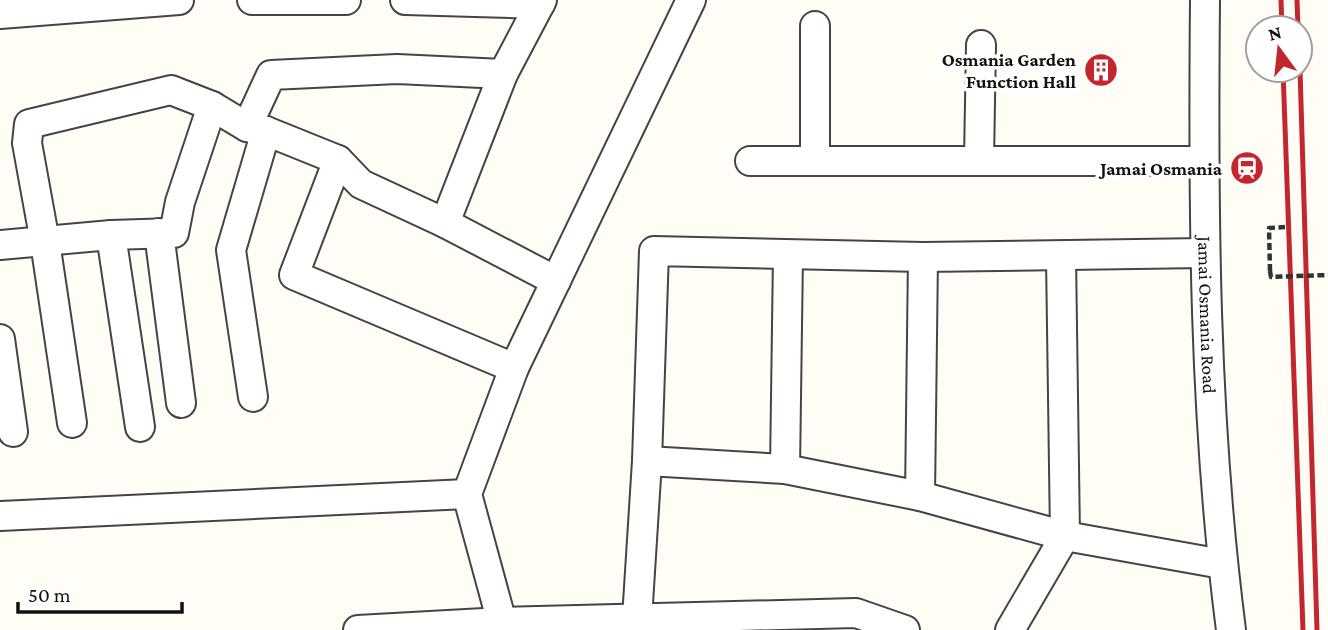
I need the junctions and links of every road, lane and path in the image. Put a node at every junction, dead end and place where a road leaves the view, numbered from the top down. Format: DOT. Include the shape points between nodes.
graph roads {
  1 [pos="179,0"];
  2 [pos="252,0"];
  3 [pos="263,0"];
  4 [pos="346,0"];
  5 [pos="405,0"];
  6 [pos="691,0"];
  7 [pos="1205,0"];
  8 [pos="541,2"];
  9 [pos="82,4"];
  10 [pos="0,14"];
  11 [pos="815,26"];
  12 [pos="981,45"];
  13 [pos="503,74"];
  14 [pos="212,106"];
  15 [pos="257,129"];
  16 [pos="338,160"];
  17 [pos="815,160"];
  18 [pos="979,160"];
  19 [pos="750,161"];
  20 [pos="1203,161"];
  21 [pos="446,223"];
  22 [pos="1285,227"];
  23 [pos="159,233"];
  24 [pos="111,235"];
  25 [pos="45,242"];
  26 [pos="0,245"];
  27 [pos="1204,253"];
  28 [pos="788,255"];
  29 [pos="923,257"];
  30 [pos="1061,257"];
  31 [pos="1328,275"];
  32 [pos="556,281"];
  33 [pos="0,339"];
  34 [pos="513,368"];
  35 [pos="253,397"];
  36 [pos="181,403"];
  37 [pos="72,423"];
  38 [pos="140,427"];
  39 [pos="13,432"];
  40 [pos="647,461"];
  41 [pos="785,469"];
  42 [pos="467,494"];
  43 [pos="920,496"];
  44 [pos="0,516"];
  45 [pos="1065,536"];
  46 [pos="1222,564"];
  47 [pos="637,619"];
  48 [pos="503,626"];
  49 [pos="358,630"];
  50 [pos="905,630"];
  51 [pos="1010,630"];
  52 [pos="1231,630"];
  1 -- 9 [label="street"];
  2 -- 3 [label="street"];
  3 -- 4 [label="street"];
  5 -- 8 [label="street"];
  6 -- 32 [label="street"];
  7 -- 20 [label="street, Jamai Osmania Road"];
  8 -- 13 [label="street"];
  9 -- 10 [label="street"];
  11 -- 17 [label="street"];
  12 -- 18 [label="street"];
  13 -- 15 [label="street" via="397,69 271,75"];
  13 -- 21 [label="street"];
  14 -- 15 [label="street"];
  14 -- 23 [label="street" via="174,233"];
  14 -- 25 [label="street" via="172,90 29,124 27,143"];
  15 -- 16 [label="street"];
  15 -- 35 [label="street" via="231,250"];
  16 -- 21 [label="street" via="361,184"];
  16 -- 34 [label="street" via="294,275"];
  17 -- 18 [label="street"];
  17 -- 19 [label="street"];
  18 -- 20 [label="street"];
  20 -- 27 [label="street, Jamai Osmania Road"];
  21 -- 32 [label="street"];
  22 -- 31 [label="path, bridge" via="1269,228 1271,277"];
  23 -- 24 [label="street"];
  23 -- 36 [label="street"];
  24 -- 25 [label="street"];
  24 -- 38 [label="street"];
  25 -- 26 [label="street"];
  25 -- 37 [label="street"];
  27 -- 30 [label="street"];
  27 -- 46 [label="street, Jamai Osmania Road"];
  28 -- 29 [label="street"];
  28 -- 40 [label="street" via="654,251"];
  28 -- 41 [label="street"];
  29 -- 30 [label="street"];
  29 -- 43 [label="street"];
  30 -- 45 [label="street"];
  32 -- 34 [label="street"];
  33 -- 39 [label="street"];
  34 -- 42 [label="street"];
  40 -- 41 [label="street"];
  40 -- 47 [label="street"];
  41 -- 43 [label="street"];
  42 -- 44 [label="street"];
  42 -- 48 [label="street"];
  43 -- 45 [label="street"];
  45 -- 46 [label="street"];
  45 -- 51 [label="street"];
  46 -- 52 [label="street, Jamai Osmania Road"];
  47 -- 48 [label="street"];
  47 -- 50 [label="street" via="856,613"];
  48 -- 49 [label="street"];
}
